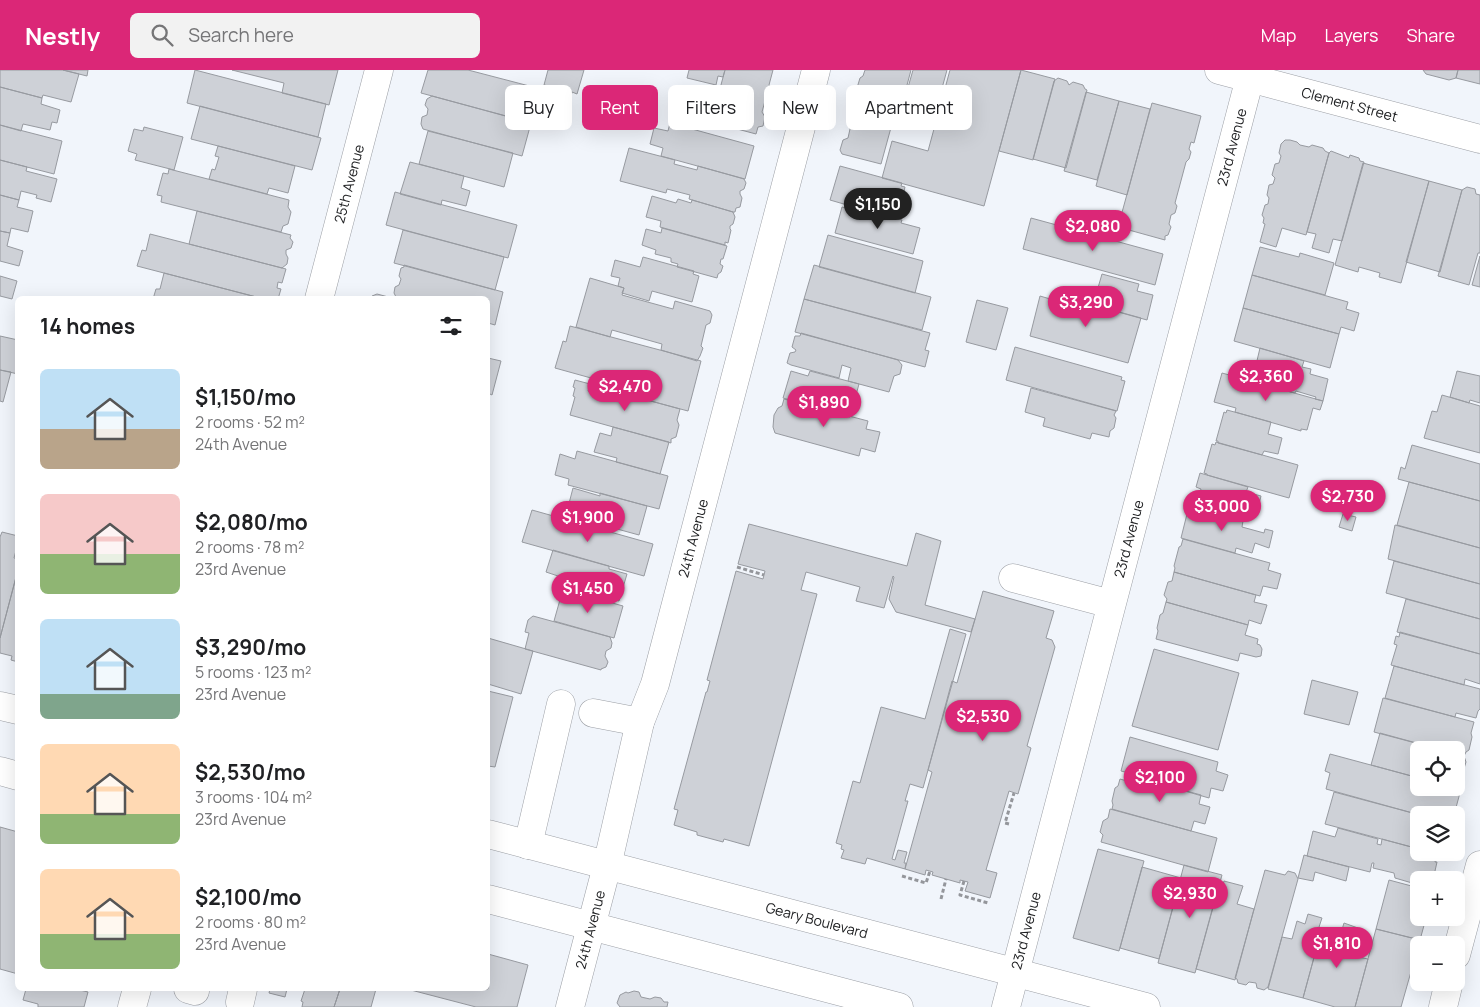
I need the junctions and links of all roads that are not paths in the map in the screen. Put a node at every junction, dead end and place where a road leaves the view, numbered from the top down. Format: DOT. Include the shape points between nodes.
graph roads {
  1 [pos="379,70"];
  2 [pos="816,70"];
  3 [pos="1218,70"];
  4 [pos="1251,74"];
  5 [pos="1480,139"];
  6 [pos="320,296"];
  7 [pos="1013,578"];
  8 [pos="1112,604"];
  9 [pos="561,704"];
  10 [pos="0,706"];
  11 [pos="15,709"];
  12 [pos="593,713"];
  13 [pos="640,722"];
  14 [pos="0,771"];
  15 [pos="15,775"];
  16 [pos="490,835"];
  17 [pos="528,845"];
  18 [pos="1480,865"];
  19 [pos="607,866"];
  20 [pos="490,900"];
  21 [pos="591,926"];
  22 [pos="1461,936"];
  23 [pos="1015,972"];
  24 [pos="136,991"];
  25 [pos="1447,991"];
  26 [pos="132,1007"];
  27 [pos="570,1007"];
  28 [pos="899,1007"];
  29 [pos="1006,1007"];
  30 [pos="1146,1007"];
  31 [pos="1443,1007"];
  1 -- 6 [label="street, 25th Avenue"];
  2 -- 13 [label="street, 24th Avenue" via="655,684"];
  3 -- 4 [label="street, Clement Street"];
  4 -- 5 [label="street, Clement Street"];
  4 -- 8 [label="street, 23rd Avenue"];
  7 -- 8 [label="street"];
  8 -- 23 [label="street, 23rd Avenue"];
  9 -- 17 [label="street"];
  10 -- 11 [label="street"];
  12 -- 13 [label="street"];
  13 -- 19 [label="street, 24th Avenue"];
  14 -- 15 [label="street"];
  16 -- 17 [label="street, Geary Boulevard"];
  17 -- 19 [label="street, Geary Boulevard"];
  18 -- 22 [label="street"];
  19 -- 21 [label="street, 24th Avenue"];
  19 -- 23 [label="street, Geary Boulevard"];
  20 -- 21 [label="street"];
  21 -- 27 [label="street, 24th Avenue"];
  21 -- 28 [label="street"];
  23 -- 29 [label="street, 23rd Avenue"];
  23 -- 30 [label="street, Geary Boulevard"];
  24 -- 26 [label="street"];
  25 -- 31 [label="street"];
}
